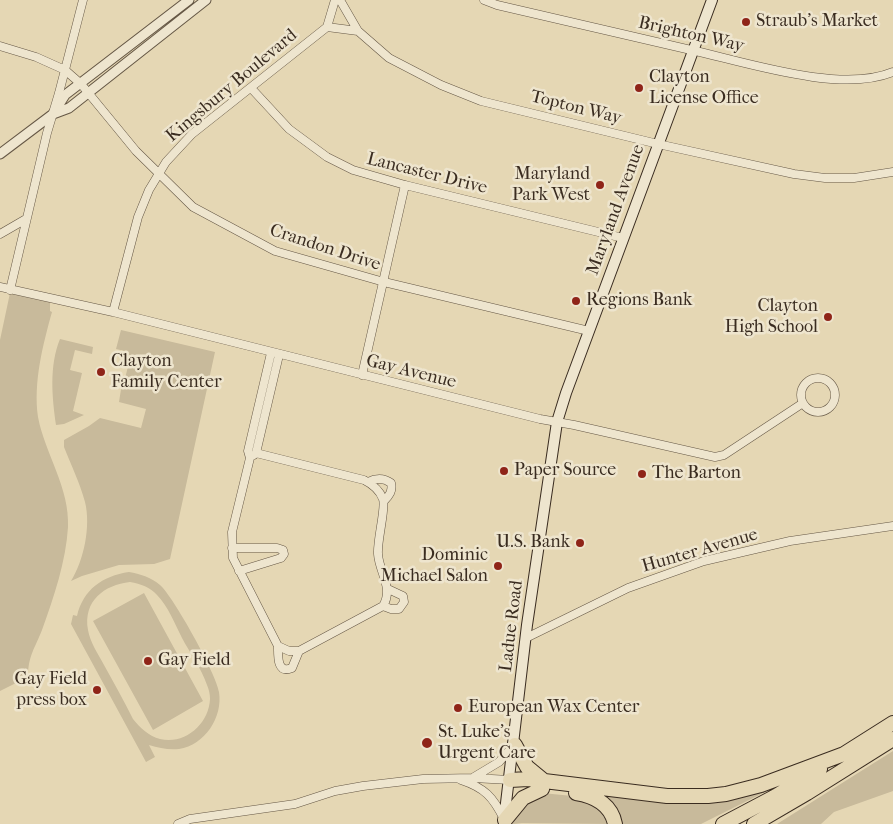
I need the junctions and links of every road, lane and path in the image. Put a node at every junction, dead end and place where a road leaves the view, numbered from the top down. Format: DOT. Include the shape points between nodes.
graph roads {
  1 [pos="83,0"];
  2 [pos="206,0"];
  3 [pos="335,0"];
  4 [pos="340,0"];
  5 [pos="484,0"];
  6 [pos="712,0"];
  7 [pos="719,0"];
  8 [pos="188,1"];
  9 [pos="703,23"];
  10 [pos="327,27"];
  11 [pos="358,31"];
  12 [pos="0,46"];
  13 [pos="693,51"];
  14 [pos="65,70"];
  15 [pos="893,72"];
  16 [pos="81,84"];
  17 [pos="251,88"];
  18 [pos="88,93"];
  19 [pos="53,114"];
  20 [pos="658,144"];
  21 [pos="0,154"];
  22 [pos="893,172"];
  23 [pos="158,174"];
  24 [pos="405,185"];
  25 [pos="26,219"];
  26 [pos="0,234"];
  27 [pos="623,238"];
  28 [pos="384,282"];
  29 [pos="0,287"];
  30 [pos="10,290"];
  31 [pos="113,312"];
  32 [pos="589,331"];
  33 [pos="271,353"];
  34 [pos="280,355"];
  35 [pos="362,375"];
  36 [pos="803,403"];
  37 [pos="556,427"];
  38 [pos="256,435"];
  39 [pos="253,456"];
  40 [pos="368,482"];
  41 [pos="384,501"];
  42 [pos="893,526"];
  43 [pos="232,548"];
  44 [pos="239,571"];
  45 [pos="388,589"];
  46 [pos="383,606"];
  47 [pos="526,638"];
  48 [pos="278,646"];
  49 [pos="299,651"];
  50 [pos="893,723"];
  51 [pos="893,739"];
  52 [pos="515,745"];
  53 [pos="844,754"];
  54 [pos="457,778"];
  55 [pos="473,778"];
  56 [pos="510,780"];
  57 [pos="543,785"];
  58 [pos="785,807"];
  59 [pos="504,822"];
  60 [pos="178,824"];
  61 [pos="615,824"];
  62 [pos="723,824"];
  63 [pos="754,824"];
  64 [pos="760,824"];
  1 -- 14 [label="street"];
  2 -- 18 [label="street"];
  3 -- 10 [label="street"];
  4 -- 11 [label="street, Topton Way"];
  5 -- 13 [label="street, Brighton Way"];
  6 -- 9 [label="main road, Maryland Avenue"];
  7 -- 9 [label="main road"];
  8 -- 16 [label="street"];
  9 -- 13 [label="main road, Maryland Avenue"];
  10 -- 11 [label="street"];
  10 -- 17 [label="street, Kingsbury Boulevard"];
  11 -- 20 [label="street, Topton Way" via="389,58 473,98"];
  12 -- 14 [label="street, Crandon Drive"];
  13 -- 15 [label="street, Brighton Way" via="788,72 838,79"];
  13 -- 20 [label="main road, Maryland Avenue"];
  14 -- 16 [label="street, Crandon Drive"];
  14 -- 19 [label="street"];
  16 -- 18 [label="street, Crandon Drive"];
  16 -- 19 [label="street" via="65,95"];
  17 -- 23 [label="street, Kingsbury Boulevard" via="192,134"];
  17 -- 24 [label="street, Lancaster Drive" via="289,130 327,157 353,170"];
  18 -- 19 [label="street" via="69,108"];
  18 -- 23 [label="street, Crandon Drive"];
  19 -- 21 [label="street"];
  19 -- 25 [label="street"];
  20 -- 22 [label="street, Topton Way" via="825,178 854,178"];
  20 -- 27 [label="main road, Maryland Avenue"];
  23 -- 28 [label="street, Crandon Drive" via="193,207 275,251"];
  23 -- 31 [label="street, Kingsbury Boulevard" via="138,217"];
  24 -- 27 [label="street, Lancaster Drive"];
  24 -- 28 [label="street"];
  25 -- 26 [label="street"];
  25 -- 30 [label="street"];
  27 -- 32 [label="main road, Maryland Avenue"];
  28 -- 32 [label="street, Crandon Drive"];
  28 -- 35 [label="street"];
  29 -- 30 [label="street, Gay Avenue"];
  30 -- 31 [label="street, Gay Avenue"];
  31 -- 33 [label="street, Gay Avenue"];
  32 -- 37 [label="main road, Maryland Avenue"];
  33 -- 34 [label="street, Gay Avenue"];
  33 -- 38 [label="street"];
  34 -- 35 [label="street, Gay Avenue"];
  34 -- 38 [label="street"];
  35 -- 37 [label="street, Gay Avenue"];
  36 -- 36 [label="street" via="814,412 824,411 835,399 834,390 825,380 810,380 802,390"];
  36 -- 37 [label="street, Gay Avenue" via="724,455 715,457 574,425"];
  37 -- 47 [label="main road, Ladue Road"];
  38 -- 39 [label="street" via="248,451"];
  39 -- 40 [label="street"];
  39 -- 43 [label="street" via="232,532"];
  40 -- 41 [label="street"];
  40 -- 41 [label="street" via="378,479 391,483 390,494"];
  41 -- 45 [label="street" via="378,562"];
  42 -- 47 [label="street, Hunter Avenue" via="790,541 704,561 628,588"];
  43 -- 44 [label="street"];
  43 -- 44 [label="street" via="283,550 281,558"];
  44 -- 48 [label="street"];
  45 -- 46 [label="street"];
  45 -- 46 [label="street" via="403,596 404,602 399,609"];
  46 -- 49 [label="street"];
  47 -- 52 [label="main road, Ladue Road"];
  48 -- 49 [label="street"];
  48 -- 49 [label="street" via="279,665 286,670 292,668"];
  50 -- 53 [label="highway"];
  51 -- 58 [label="highway"];
  52 -- 55 [label="street" via="498,763"];
  52 -- 56 [label="main road, Ladue Road"];
  52 -- 57 [label="highway" via="527,767"];
  53 -- 57 [label="highway" via="761,785 708,796 667,796"];
  53 -- 62 [label="highway"];
  54 -- 55 [label="street"];
  54 -- 59 [label="street" via="485,792 495,802"];
  54 -- 60 [label="street" via="343,789 295,804 190,819"];
  55 -- 56 [label="street"];
  56 -- 57 [label="highway" via="527,787"];
  56 -- 59 [label="main road, Ladue Road"];
  57 -- 59 [label="highway" via="523,798"];
  57 -- 61 [label="highway" via="598,799 610,810"];
  58 -- 63 [label="highway"];
  58 -- 64 [label="highway"];
}
